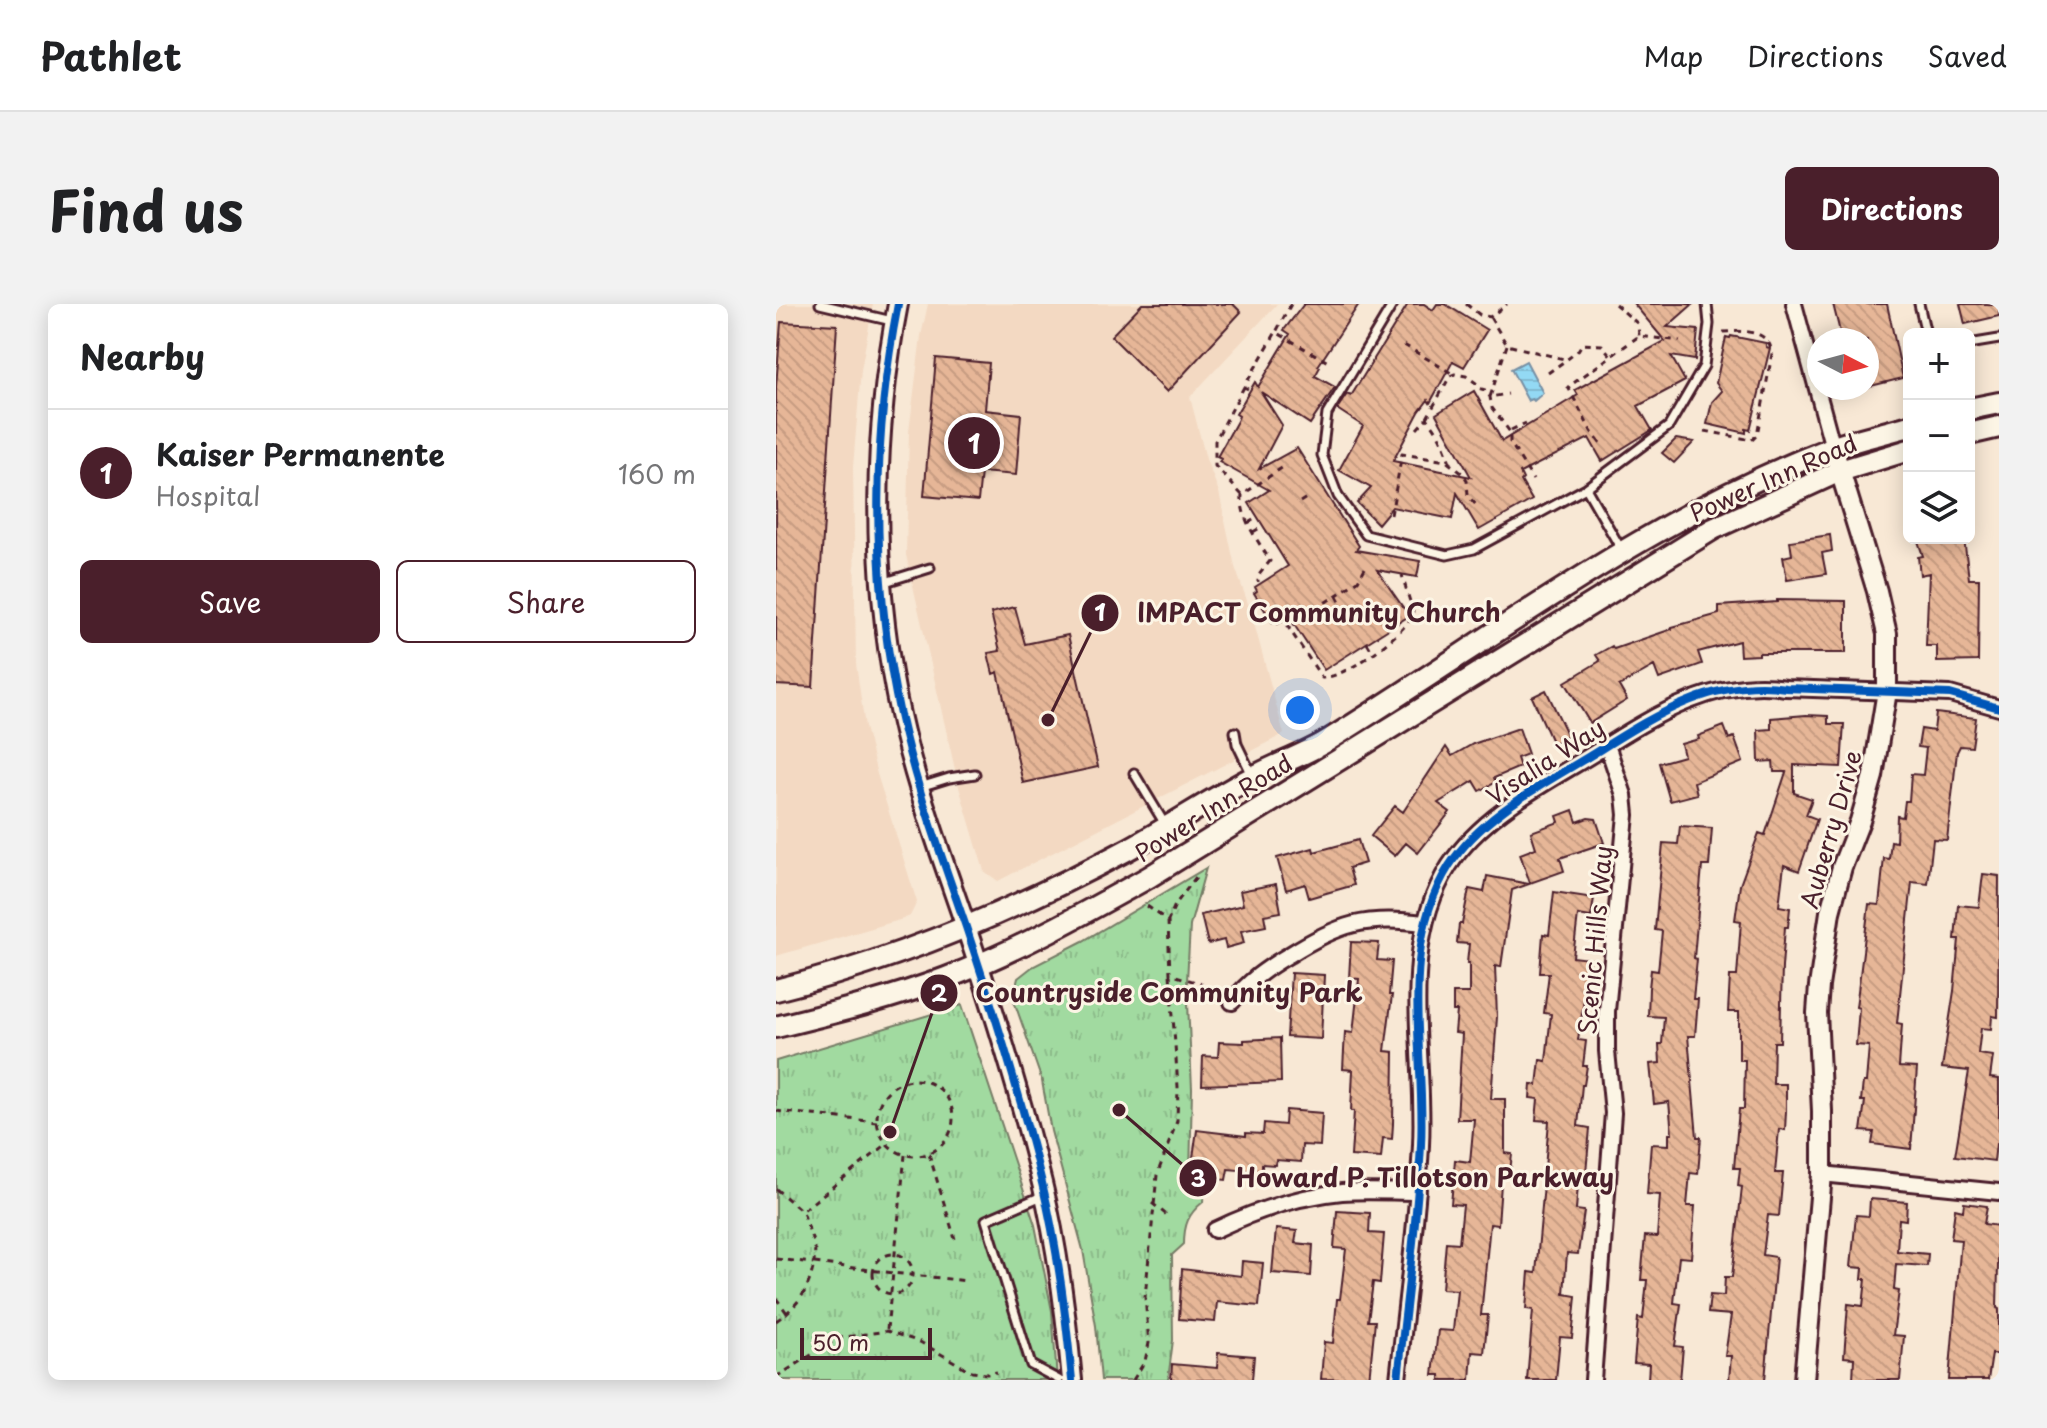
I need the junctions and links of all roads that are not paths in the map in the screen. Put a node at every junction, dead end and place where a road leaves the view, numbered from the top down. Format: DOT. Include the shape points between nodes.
graph roads {
  1 [pos="820,304"];
  2 [pos="1393,304"];
  3 [pos="1707,304"];
  4 [pos="1794,304"];
  5 [pos="1919,304"];
  6 [pos="897,313"];
  7 [pos="1925,328"];
  8 [pos="1999,339"];
  9 [pos="1975,343"];
  10 [pos="1999,403"];
  11 [pos="1975,408"];
  12 [pos="1999,427"];
  13 [pos="1903,428"];
  14 [pos="1975,433"];
  15 [pos="1833,448"];
  16 [pos="1903,452"];
  17 [pos="1840,471"];
  18 [pos="1586,488"];
  19 [pos="1622,550"];
  20 [pos="930,568"];
  21 [pos="882,584"];
  22 [pos="1887,691"];
  23 [pos="1999,708"];
  24 [pos="1235,732"];
  25 [pos="1607,745"];
  26 [pos="1134,773"];
  27 [pos="975,774"];
  28 [pos="1253,777"];
  29 [pos="920,787"];
  30 [pos="1167,828"];
  31 [pos="1424,923"];
  32 [pos="966,926"];
  33 [pos="978,965"];
  34 [pos="776,990"];
  35 [pos="1232,1002"];
  36 [pos="776,1027"];
  37 [pos="1822,1174"];
  38 [pos="1418,1192"];
  39 [pos="1999,1192"];
  40 [pos="1044,1195"];
  41 [pos="1215,1230"];
  42 [pos="1059,1380"];
  43 [pos="1072,1380"];
  44 [pos="1398,1380"];
  45 [pos="1593,1380"];
  46 [pos="1804,1380"];
  1 -- 6 [label="lane"];
  2 -- 18 [label="lane" via="1327,414 1325,427 1322,455 1327,469 1338,496 1366,535 1447,555 1474,549"];
  3 -- 18 [label="lane" via="1704,366 1669,426"];
  4 -- 15 [label="street, Auberry Drive"];
  5 -- 7 [label="lane"];
  6 -- 21 [label="street" via="879,462"];
  8 -- 9 [label="lane"];
  10 -- 11 [label="main road"];
  12 -- 14 [label="main road"];
  13 -- 15 [label="main road, Power Inn Road"];
  15 -- 17 [label="street, Auberry Drive"];
  15 -- 19 [label="main road, Power Inn Road"];
  16 -- 17 [label="main road, Power Inn Road"];
  17 -- 22 [label="street, Auberry Drive" via="1887,634"];
  17 -- 33 [label="main road, Power Inn Road" via="1713,529 1149,877"];
  18 -- 19 [label="lane"];
  19 -- 28 [label="main road, Power Inn Road" via="1323,743"];
  20 -- 21 [label="lane"];
  21 -- 29 [label="street" via="897,700"];
  22 -- 23 [label="street, Visalia Way" via="1950,694"];
  22 -- 25 [label="street, Visalia Way" via="1740,687 1674,706"];
  22 -- 37 [label="street, Auberry Drive" via="1873,776 1825,937 1817,1013"];
  24 -- 28 [label="lane"];
  25 -- 31 [label="street, Visalia Way" via="1475,834 1445,873"];
  25 -- 45 [label="street, Scenic Hills Way" via="1626,815 1607,1011 1613,1113"];
  26 -- 30 [label="lane"];
  27 -- 29 [label="lane"];
  28 -- 30 [label="main road, Power Inn Road"];
  29 -- 32 [label="street"];
  30 -- 32 [label="main road, Power Inn Road"];
  31 -- 35 [label="street" via="1376,919 1323,933 1263,970"];
  31 -- 38 [label="street, Visalia Way" via="1419,954"];
  32 -- 33 [label="street"];
  32 -- 34 [label="main road, Power Inn Road" via="869,964"];
  33 -- 36 [label="main road, Power Inn Road"];
  33 -- 40 [label="street"];
  37 -- 39 [label="street"];
  37 -- 46 [label="street, Auberry Drive"];
  38 -- 41 [label="street" via="1342,1192 1306,1198"];
  38 -- 44 [label="street, Visalia Way"];
  40 -- 42 [label="lane" via="986,1220 1031,1365"];
  40 -- 43 [label="street" via="1066,1308"];
}
